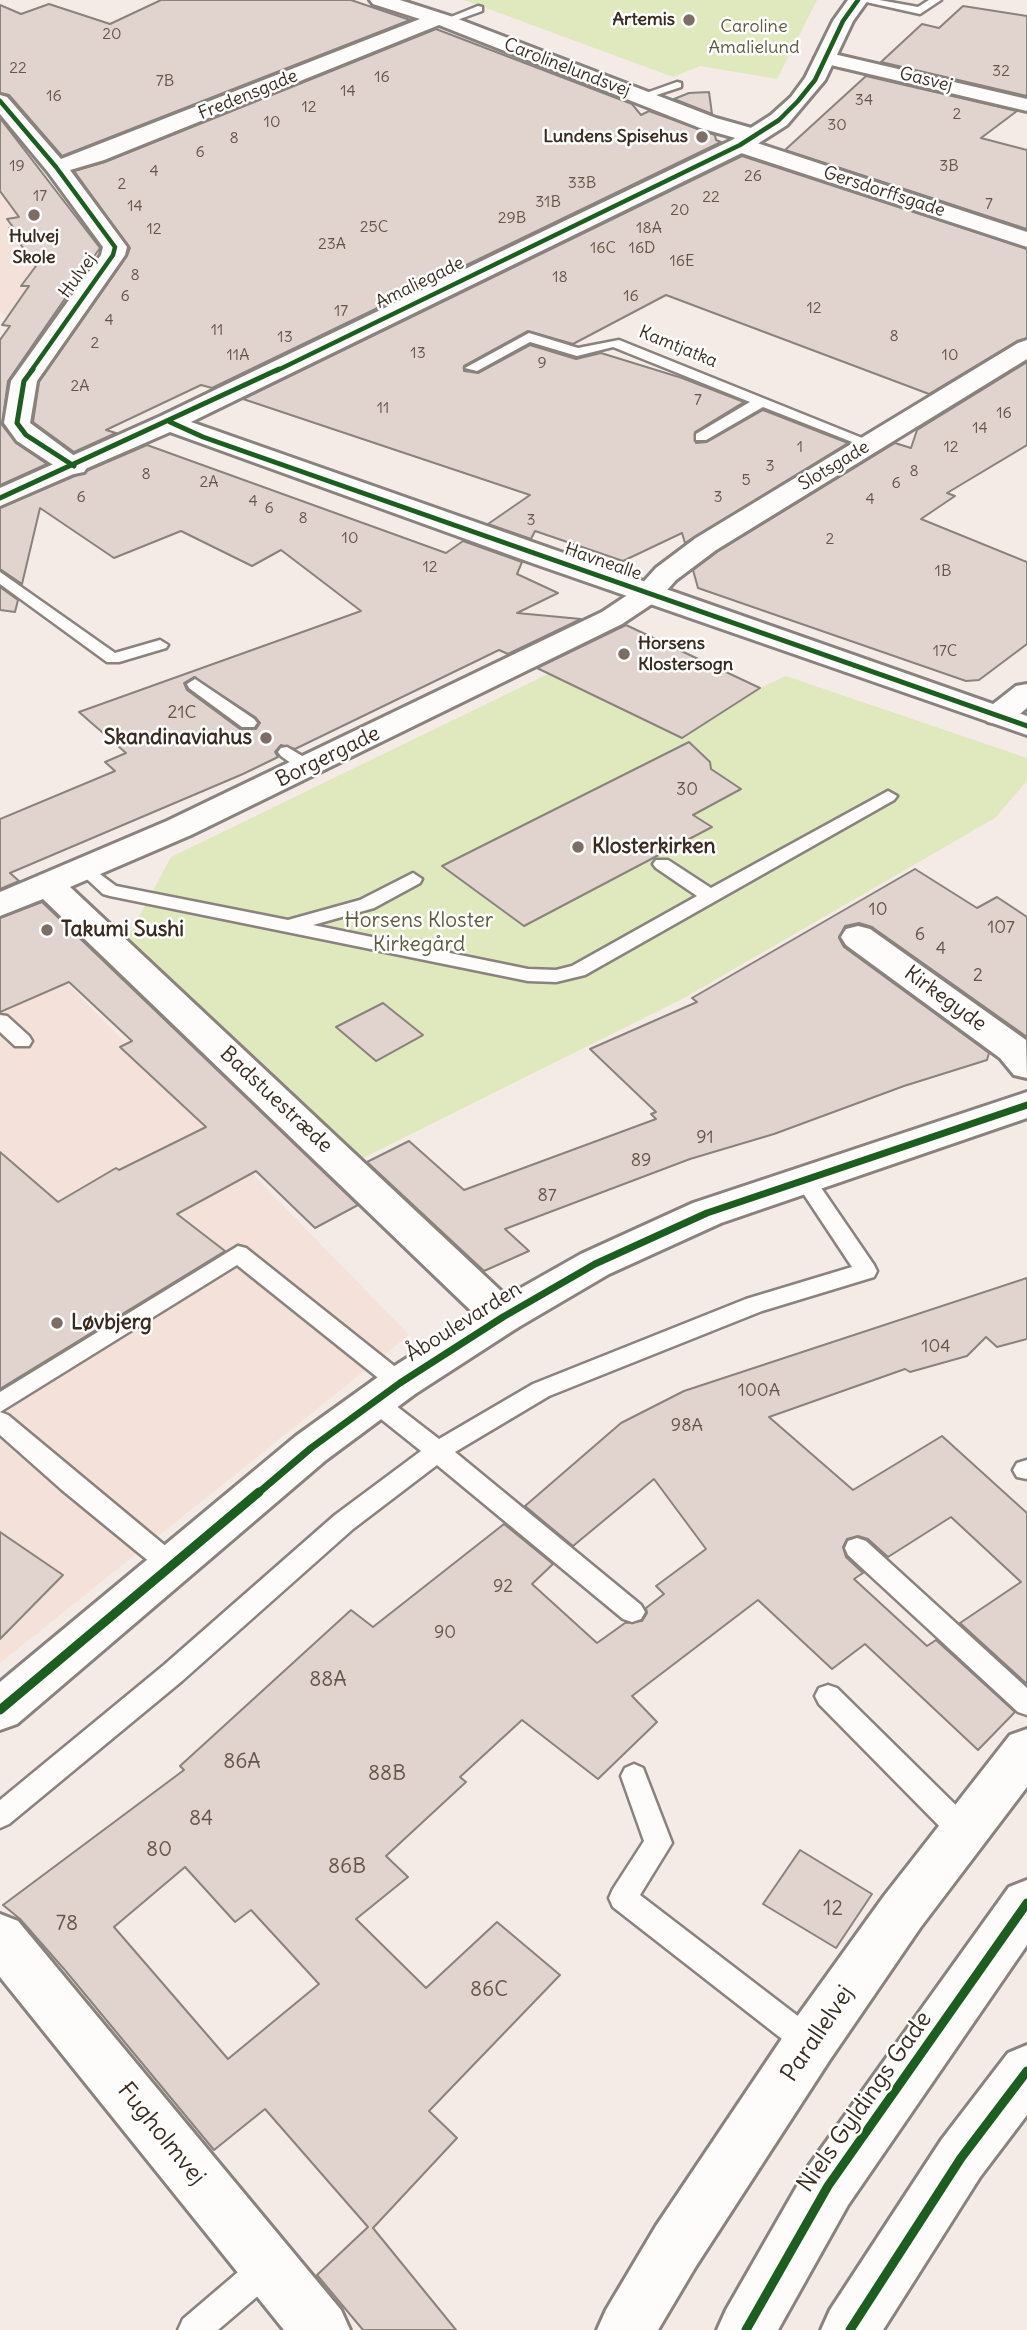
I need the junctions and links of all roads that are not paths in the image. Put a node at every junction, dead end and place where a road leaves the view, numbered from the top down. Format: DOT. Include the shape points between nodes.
graph roads {
  1 [pos="380,0"];
  2 [pos="860,0"];
  3 [pos="936,0"];
  4 [pos="478,9"];
  5 [pos="442,20"];
  6 [pos="825,58"];
  7 [pos="677,85"];
  8 [pos="641,97"];
  9 [pos="0,101"];
  10 [pos="1027,105"];
  11 [pos="747,141"];
  12 [pos="56,167"];
  13 [pos="1027,240"];
  14 [pos="1027,348"];
  15 [pos="472,368"];
  16 [pos="762,401"];
  17 [pos="170,422"];
  18 [pos="701,436"];
  19 [pos="870,444"];
  20 [pos="74,466"];
  21 [pos="0,498"];
  22 [pos="0,577"];
  23 [pos="648,594"];
  24 [pos="160,645"];
  25 [pos="195,684"];
  26 [pos="1027,693"];
  27 [pos="1013,721"];
  28 [pos="247,723"];
  29 [pos="888,796"];
  30 [pos="662,864"];
  31 [pos="85,869"];
  32 [pos="413,879"];
  33 [pos="48,885"];
  34 [pos="712,897"];
  35 [pos="0,905"];
  36 [pos="287,927"];
  37 [pos="858,937"];
  38 [pos="0,1021"];
  39 [pos="22,1041"];
  40 [pos="1027,1066"];
  41 [pos="1027,1105"];
  42 [pos="804,1178"];
  43 [pos="503,1317"];
  44 [pos="387,1392"];
  45 [pos="0,1404"];
  46 [pos="0,1421"];
  47 [pos="438,1452"];
  48 [pos="857,1548"];
  49 [pos="171,1565"];
  50 [pos="632,1612"];
  51 [pos="828,1696"];
  52 [pos="1027,1704"];
  53 [pos="0,1710"];
  54 [pos="1027,1751"];
  55 [pos="634,1776"];
  56 [pos="0,1816"];
  57 [pos="964,1832"];
  58 [pos="1027,1903"];
  59 [pos="0,1938"];
  60 [pos="810,2043"];
  61 [pos="1027,2071"];
  62 [pos="269,2266"];
  63 [pos="194,2330"];
  64 [pos="321,2330"];
  65 [pos="626,2330"];
  66 [pos="746,2330"];
  67 [pos="850,2330"];
  1 -- 5 [label="street, Carolinelundsvej"];
  2 -- 3 [label="lane" via="920,11"];
  2 -- 6 [label="street, Amaliegade"];
  4 -- 5 [label="lane"];
  5 -- 8 [label="street, Carolinelundsvej"];
  5 -- 12 [label="street, Fredensgade"];
  6 -- 10 [label="street, Gasvej"];
  6 -- 11 [label="street, Amaliegade" via="798,101"];
  7 -- 8 [label="lane"];
  8 -- 11 [label="street, Carolinelundsvej"];
  9 -- 12 [label="street, Hulvej"];
  11 -- 13 [label="street, Gersdorffsgade"];
  11 -- 17 [label="street, Amaliegade"];
  12 -- 20 [label="street, Hulvej" via="115,247 24,381 17,423 26,435"];
  14 -- 19 [label="street, Slotsgade"];
  15 -- 16 [label="lane, Kamtjatka" via="529,337 577,352 614,343"];
  16 -- 18 [label="lane"];
  16 -- 19 [label="lane, Kamtjatka"];
  17 -- 20 [label="street, Amaliegade"];
  17 -- 23 [label="street, Havnealle"];
  19 -- 23 [label="street, Slotsgade" via="706,544"];
  20 -- 21 [label="street, Amaliegade"];
  22 -- 24 [label="lane" via="113,659"];
  23 -- 27 [label="street, Havnealle"];
  23 -- 31 [label="street, Borgergade" via="612,618 298,760"];
  25 -- 28 [label="lane"];
  26 -- 27 [label="street"];
  29 -- 34 [label="lane"];
  30 -- 34 [label="lane"];
  31 -- 33 [label="street, Borgergade"];
  31 -- 36 [label="lane" via="110,890"];
  32 -- 36 [label="lane" via="367,904"];
  33 -- 35 [label="street, Borgergade"];
  33 -- 43 [label="street, Badstuestræde"];
  34 -- 36 [label="lane" via="578,971 556,976 528,975"];
  37 -- 40 [label="street, Kirkegyde" via="1013,1049"];
  38 -- 39 [label="lane"];
  41 -- 42 [label="street, Åboulevarden"];
  42 -- 43 [label="street, Åboulevarden" via="657,1235 595,1264"];
  42 -- 47 [label="lane" via="866,1271 754,1304 541,1390"];
  43 -- 44 [label="street, Åboulevarden"];
  44 -- 45 [label="lane" via="317,1320 238,1254"];
  44 -- 47 [label="lane"];
  44 -- 49 [label="street, Åboulevarden" via="311,1448"];
  46 -- 49 [label="lane"];
  47 -- 50 [label="lane"];
  47 -- 56 [label="lane" via="344,1522 173,1673"];
  48 -- 52 [label="lane"];
  49 -- 53 [label="street, Åboulevarden"];
  51 -- 57 [label="lane"];
  54 -- 57 [label="street, Parallelvej"];
  55 -- 60 [label="lane" via="658,1843 623,1898"];
  57 -- 60 [label="street, Parallelvej"];
  58 -- 66 [label="street, Niels Gyldings Gade" via="828,2186"];
  59 -- 62 [label="street, Fugholmvej"];
  60 -- 65 [label="street, Parallelvej"];
  61 -- 67 [label="street" via="961,2158"];
  62 -- 63 [label="lane"];
  62 -- 64 [label="street, Fugholmvej"];
}
